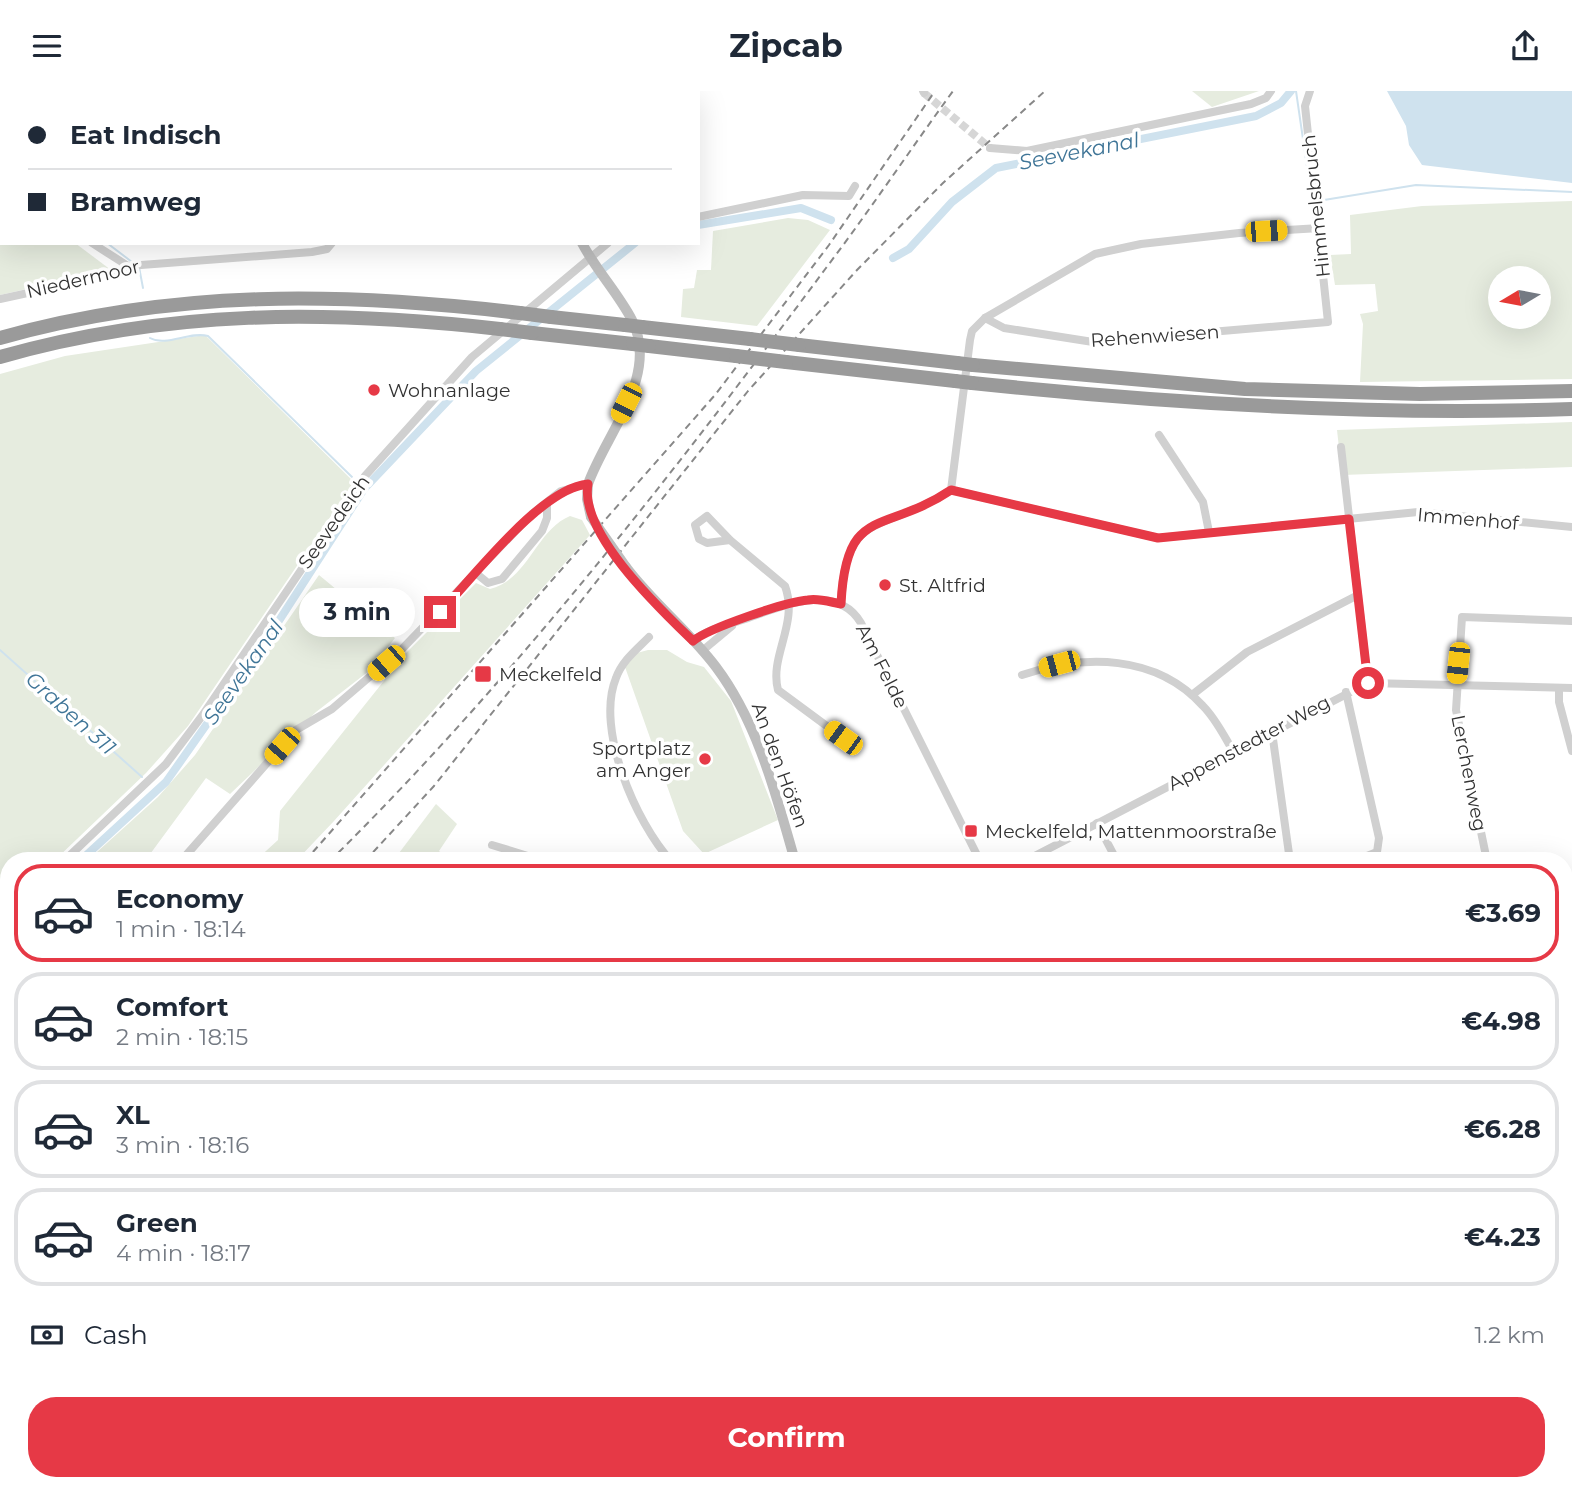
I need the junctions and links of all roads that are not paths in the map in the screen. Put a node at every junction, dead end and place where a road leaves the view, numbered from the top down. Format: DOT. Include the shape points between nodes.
graph roads {
  1 [pos="1271,91"];
  2 [pos="1310,91"];
  3 [pos="990,148"];
  4 [pos="855,186"];
  5 [pos="700,217"];
  6 [pos="1320,228"];
  7 [pos="95,245"];
  8 [pos="330,245"];
  9 [pos="583,245"];
  10 [pos="606,245"];
  11 [pos="593,261"];
  12 [pos="128,266"];
  13 [pos="0,299"];
  14 [pos="985,318"];
  15 [pos="1328,322"];
  16 [pos="0,338"];
  17 [pos="0,357"];
  18 [pos="1572,391"];
  19 [pos="1572,409"];
  20 [pos="1159,435"];
  21 [pos="1340,447"];
  22 [pos="588,484"];
  23 [pos="951,490"];
  24 [pos="547,503"];
  25 [pos="1349,519"];
  26 [pos="1572,527"];
  27 [pos="1209,531"];
  28 [pos="730,540"];
  29 [pos="477,574"];
  30 [pos="1358,595"];
  31 [pos="789,604"];
  32 [pos="841,604"];
  33 [pos="1572,621"];
  34 [pos="737,622"];
  35 [pos="649,637"];
  36 [pos="693,641"];
  37 [pos="702,651"];
  38 [pos="1022,675"];
  39 [pos="1368,683"];
  40 [pos="1456,685"];
  41 [pos="1559,688"];
  42 [pos="1572,688"];
  43 [pos="1346,692"];
  44 [pos="1192,695"];
  45 [pos="1272,732"];
  46 [pos="843,738"];
  47 [pos="1233,751"];
  48 [pos="1572,751"];
  49 [pos="1097,823"];
  50 [pos="492,845"];
  51 [pos="73,852"];
  52 [pos="189,852"];
  53 [pos="515,852"];
  54 [pos="663,852"];
  55 [pos="792,852"];
  56 [pos="976,852"];
  57 [pos="1042,852"];
  58 [pos="1112,852"];
  59 [pos="1289,852"];
  60 [pos="1377,852"];
  61 [pos="1485,852"];
  1 -- 3 [label="street" via="1251,104 1175,121 1027,151"];
  2 -- 6 [label="street, Himmelsbruch" via="1305,106"];
  4 -- 5 [label="street" via="849,196 839,198 803,195"];
  6 -- 14 [label="street" via="1226,234 1095,254"];
  6 -- 15 [label="street, Himmelsbruch"];
  7 -- 12 [label="street"];
  8 -- 12 [label="street, Niedermoor" via="313,252"];
  9 -- 11 [label="street"];
  10 -- 11 [label="street, Seevedeich"];
  11 -- 22 [label="street" via="631,319 641,361"];
  11 -- 51 [label="street, Seevedeich" via="472,357 365,476 166,764"];
  12 -- 13 [label="street, Niedermoor" via="110,275"];
  14 -- 15 [label="street, Rehenwiesen" via="1004,328 1093,342"];
  14 -- 23 [label="street" via="970,340"];
  16 -- 18 [label="highway, bridge" via="111,312 245,298 350,297 973,365 1245,389 1420,394"];
  17 -- 19 [label="highway, bridge" via="114,330 246,316 347,315 1121,399 1416,412"];
  20 -- 27 [label="street" via="1203,502"];
  21 -- 25 [label="street"];
  22 -- 24 [label="street" via="566,489"];
  22 -- 36 [label="street, An den Höfen, bridge" via="591,517 626,567"];
  23 -- 27 [label="street, Immenhof" via="1158,538"];
  23 -- 32 [label="street" via="858,536 844,566"];
  24 -- 29 [label="street"];
  24 -- 29 [label="street" via="545,526 506,575 488,583"];
  25 -- 26 [label="street, Immenhof" via="1418,512"];
  25 -- 27 [label="street, Immenhof"];
  25 -- 30 [label="street"];
  28 -- 31 [label="street" via="785,586"];
  29 -- 52 [label="street" via="362,684 296,730"];
  30 -- 39 [label="street"];
  30 -- 44 [label="street" via="1247,653"];
  31 -- 32 [label="street, Am Felde" via="809,599"];
  31 -- 34 [label="street, Am Felde"];
  31 -- 46 [label="street" via="778,690"];
  32 -- 56 [label="street, Am Felde" via="861,623"];
  33 -- 40 [label="street, Lerchenweg" via="1462,617"];
  34 -- 36 [label="street, Am Felde"];
  34 -- 37 [label="street"];
  35 -- 54 [label="street" via="623,663 615,680 612,718 627,790"];
  36 -- 37 [label="street, An den Höfen"];
  37 -- 55 [label="street, An den Höfen" via="727,682 748,721"];
  38 -- 44 [label="street" via="1076,661 1126,663 1166,677"];
  39 -- 40 [label="street, Appenstedter Weg"];
  39 -- 43 [label="street, Appenstedter Weg"];
  40 -- 41 [label="street, Appenstedter Weg"];
  40 -- 61 [label="street, Lerchenweg" via="1460,735"];
  41 -- 42 [label="street, Appenstedter Weg"];
  41 -- 48 [label="street"];
  43 -- 45 [label="street, Appenstedter Weg"];
  43 -- 60 [label="street" via="1379,838"];
  44 -- 47 [label="street"];
  45 -- 47 [label="street, Appenstedter Weg"];
  45 -- 59 [label="street"];
  47 -- 49 [label="street, Appenstedter Weg"];
  49 -- 57 [label="street, Appenstedter Weg"];
  49 -- 58 [label="street"];
  50 -- 53 [label="street"];
}
